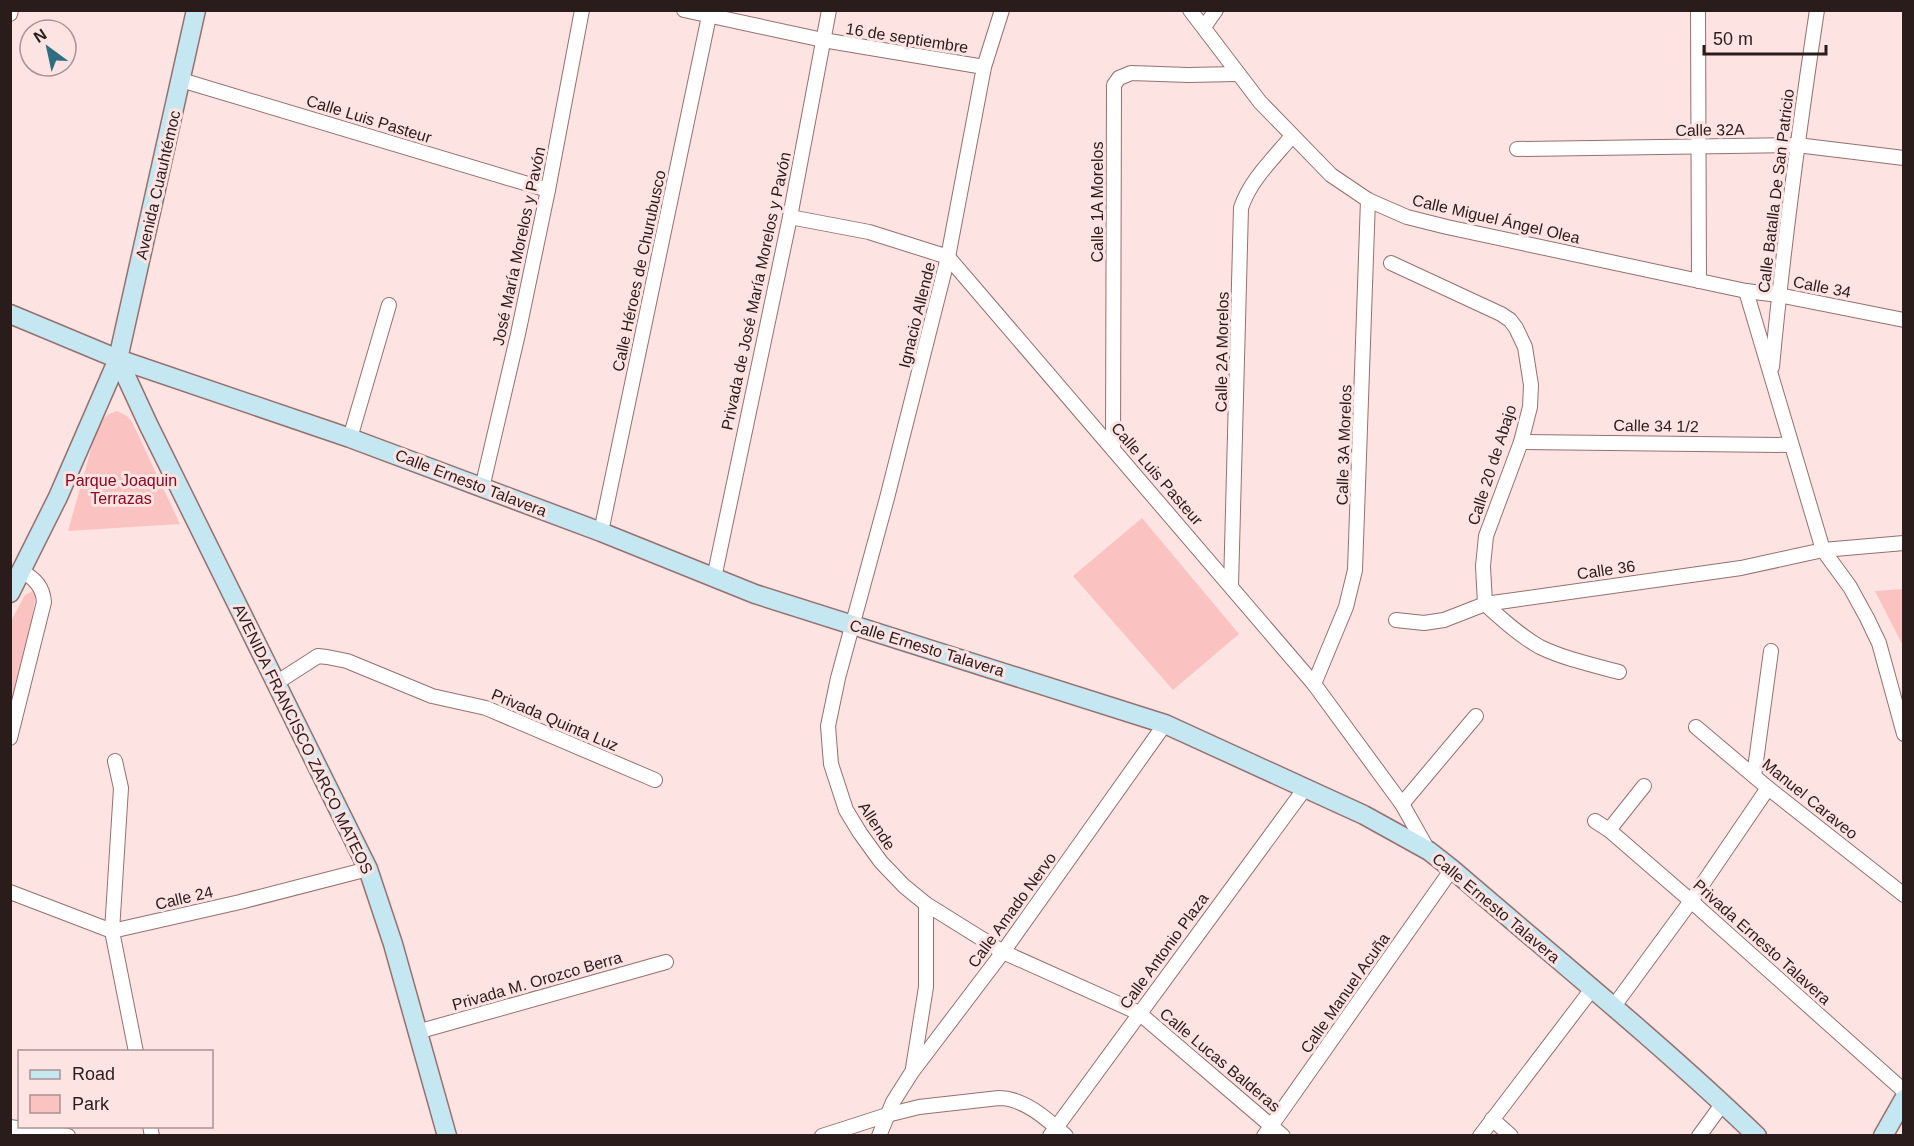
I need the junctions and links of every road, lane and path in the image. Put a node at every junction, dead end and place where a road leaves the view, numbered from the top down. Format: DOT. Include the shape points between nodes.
graph roads {
  1 [pos="196,10"];
  2 [pos="582,10"];
  3 [pos="684,10"];
  4 [pos="829,10"];
  5 [pos="1002,10"];
  6 [pos="1190,10"];
  7 [pos="1216,10"];
  8 [pos="1698,10"];
  9 [pos="1817,10"];
  10 [pos="709,16"];
  11 [pos="1204,27"];
  12 [pos="823,40"];
  13 [pos="984,67"];
  14 [pos="1237,74"];
  15 [pos="181,80"];
  16 [pos="1292,136"];
  17 [pos="1797,145"];
  18 [pos="1699,146"];
  19 [pos="1517,149"];
  20 [pos="1904,158"];
  21 [pos="548,190"];
  22 [pos="1368,200"];
  23 [pos="790,217"];
  24 [pos="948,257"];
  25 [pos="1391,263"];
  26 [pos="1699,280"];
  27 [pos="1746,291"];
  28 [pos="1779,295"];
  29 [pos="389,305"];
  30 [pos="10,314"];
  31 [pos="1904,320"];
  32 [pos="118,359"];
  33 [pos="1772,375"];
  34 [pos="350,438"];
  35 [pos="1521,442"];
  36 [pos="1791,445"];
  37 [pos="1113,448"];
  38 [pos="482,488"];
  39 [pos="601,532"];
  40 [pos="1904,543"];
  41 [pos="1823,550"];
  42 [pos="16,570"];
  43 [pos="714,578"];
  44 [pos="1231,586"];
  45 [pos="10,593"];
  46 [pos="1485,604"];
  47 [pos="1396,620"];
  48 [pos="852,625"];
  49 [pos="1771,651"];
  50 [pos="1619,672"];
  51 [pos="276,683"];
  52 [pos="1314,684"];
  53 [pos="1476,716"];
  54 [pos="1165,724"];
  55 [pos="1696,727"];
  56 [pos="1904,734"];
  57 [pos="10,738"];
  58 [pos="115,761"];
  59 [pos="1754,776"];
  60 [pos="655,780"];
  61 [pos="1644,786"];
  62 [pos="1306,787"];
  63 [pos="1768,788"];
  64 [pos="1402,804"];
  65 [pos="1595,821"];
  66 [pos="1610,830"];
  67 [pos="1429,852"];
  68 [pos="368,869"];
  69 [pos="1452,869"];
  70 [pos="10,892"];
  71 [pos="1902,893"];
  72 [pos="1691,901"];
  73 [pos="926,904"];
  74 [pos="112,931"];
  75 [pos="1004,952"];
  76 [pos="666,962"];
  77 [pos="1592,989"];
  78 [pos="1614,1006"];
  79 [pos="1139,1013"];
  80 [pos="417,1032"];
  81 [pos="136,1050"];
  82 [pos="912,1072"];
  83 [pos="1904,1091"];
  84 [pos="1904,1099"];
  85 [pos="1723,1103"];
  86 [pos="887,1115"];
  87 [pos="1492,1119"];
  88 [pos="22,1128"];
  89 [pos="1268,1130"];
  90 [pos="1057,1133"];
  91 [pos="68,1136"];
  92 [pos="447,1136"];
  93 [pos="822,1136"];
  94 [pos="879,1136"];
  95 [pos="1283,1136"];
  96 [pos="1480,1136"];
  97 [pos="1511,1136"];
  98 [pos="1699,1136"];
  99 [pos="1757,1136"];
  100 [pos="1883,1136"];
  1 -- 15 [label="street, Avenida Cuauhtémoc"];
  2 -- 21 [label="street, José María Morelos y Pavón"];
  3 -- 10 [label="street, 16 de septiembre"];
  4 -- 12 [label="street, Privada de José María Morelos y Pavón"];
  5 -- 13 [label="street, Ignacio Allende"];
  6 -- 11 [label="street, Calle Miguel Ángel Olea"];
  7 -- 11 [label="street"];
  8 -- 18 [label="street"];
  9 -- 17 [label="street, Calle Batalla De San Patricio"];
  10 -- 12 [label="street, 16 de septiembre"];
  10 -- 39 [label="street, Calle Héroes de Churubusco"];
  11 -- 14 [label="street, Calle Miguel Ángel Olea"];
  12 -- 13 [label="street, 16 de septiembre"];
  12 -- 23 [label="street, Privada de José María Morelos y Pavón"];
  13 -- 24 [label="street, Ignacio Allende"];
  14 -- 16 [label="street, Calle Miguel Ángel Olea"];
  14 -- 37 [label="street, Calle 1A Morelos" via="1131,73 1114,85"];
  15 -- 21 [label="street, Calle Luis Pasteur"];
  15 -- 32 [label="street, Avenida Cuauhtémoc"];
  16 -- 22 [label="street, Calle Miguel Ángel Olea" via="1331,175"];
  16 -- 44 [label="street, Calle 2A Morelos" via="1252,185 1241,208"];
  17 -- 18 [label="street, Calle 32A"];
  17 -- 20 [label="street, Calle 32A"];
  17 -- 28 [label="street, Calle Batalla De San Patricio"];
  18 -- 19 [label="street, Calle 32A"];
  18 -- 26 [label="street"];
  21 -- 38 [label="street, José María Morelos y Pavón"];
  22 -- 26 [label="street, Calle Miguel Ángel Olea" via="1407,217 1447,227"];
  22 -- 52 [label="street, Calle 3A Morelos" via="1355,570 1346,607"];
  23 -- 24 [label="street" via="869,232"];
  23 -- 43 [label="street, Privada de José María Morelos y Pavón"];
  24 -- 37 [label="street, Calle Luis Pasteur"];
  24 -- 48 [label="street, Ignacio Allende"];
  25 -- 35 [label="street, Calle 20 de Abajo" via="1501,314 1516,328 1525,347 1531,385"];
  26 -- 27 [label="street, Calle 34"];
  27 -- 28 [label="street, Calle 34"];
  27 -- 33 [label="street, Calle Batalla De San Patricio"];
  28 -- 31 [label="street, Calle 34"];
  28 -- 33 [label="street, Calle Batalla De San Patricio"];
  29 -- 34 [label="street"];
  30 -- 32 [label="street, Calle Ernesto Talavera"];
  32 -- 34 [label="street, Calle Ernesto Talavera"];
  32 -- 42 [label="street, Avenida Cuauhtémoc" via="58,497"];
  32 -- 51 [label="street, AVENIDA FRANCISCO ZARCO MATEOS"];
  33 -- 36 [label="street, Calle Batalla De San Patricio"];
  34 -- 38 [label="street, Calle Ernesto Talavera"];
  35 -- 36 [label="street, Calle 34 1/2"];
  35 -- 46 [label="street, Calle 20 de Abajo" via="1486,536"];
  36 -- 41 [label="street, Calle Batalla De San Patricio"];
  37 -- 44 [label="street, Calle Luis Pasteur"];
  38 -- 39 [label="street, Calle Ernesto Talavera"];
  39 -- 43 [label="street, Calle Ernesto Talavera"];
  40 -- 41 [label="street, Calle 36"];
  41 -- 46 [label="street, Calle 36" via="1741,568"];
  41 -- 56 [label="street, Calle Batalla De San Patricio" via="1850,587 1879,643"];
  42 -- 45 [label="street, Avenida Cuauhtémoc"];
  42 -- 57 [label="street" via="41,587 44,602"];
  43 -- 48 [label="street, Calle Ernesto Talavera"];
  44 -- 52 [label="street, Calle Luis Pasteur"];
  46 -- 47 [label="street, Calle 36" via="1444,620"];
  46 -- 50 [label="street" via="1540,646"];
  48 -- 54 [label="street, Calle Ernesto Talavera"];
  48 -- 73 [label="street, Allende" via="828,726 831,765 846,810 860,833 881,862"];
  49 -- 59 [label="street"];
  51 -- 60 [label="street, Privada Quinta Luz" via="318,656 347,661 432,696 486,708"];
  51 -- 68 [label="street, AVENIDA FRANCISCO ZARCO MATEOS"];
  52 -- 64 [label="street, Calle Luis Pasteur"];
  53 -- 64 [label="street"];
  54 -- 62 [label="street, Calle Ernesto Talavera"];
  54 -- 75 [label="street, Calle Amado Nervo"];
  55 -- 59 [label="street, Manuel Caraveo"];
  58 -- 74 [label="street" via="121,788"];
  59 -- 63 [label="street, Manuel Caraveo"];
  61 -- 66 [label="street"];
  62 -- 67 [label="street, Calle Ernesto Talavera"];
  62 -- 79 [label="street, Calle Antonio Plaza"];
  63 -- 71 [label="street, Manuel Caraveo"];
  63 -- 72 [label="street"];
  64 -- 67 [label="street, Calle Luis Pasteur"];
  65 -- 66 [label="street, Privada Ernesto Talavera"];
  66 -- 72 [label="street, Privada Ernesto Talavera"];
  67 -- 69 [label="street, Calle Ernesto Talavera"];
  68 -- 74 [label="street, Calle 24"];
  68 -- 80 [label="street, AVENIDA FRANCISCO ZARCO MATEOS"];
  69 -- 77 [label="street, Calle Ernesto Talavera"];
  69 -- 89 [label="street, Calle Manuel Acuña"];
  70 -- 74 [label="street"];
  72 -- 78 [label="street"];
  72 -- 83 [label="street, Privada Ernesto Talavera"];
  73 -- 75 [label="street, Allende"];
  73 -- 82 [label="street" via="926,987"];
  74 -- 81 [label="street"];
  75 -- 79 [label="street, Calle Lucas Balderas"];
  75 -- 82 [label="street, Calle Amado Nervo"];
  76 -- 80 [label="street, Privada M. Orozco Berra"];
  77 -- 78 [label="street, Calle Ernesto Talavera"];
  77 -- 87 [label="street"];
  78 -- 85 [label="street, Calle Ernesto Talavera"];
  79 -- 89 [label="street, Calle Lucas Balderas"];
  79 -- 90 [label="street, Calle Antonio Plaza"];
  80 -- 92 [label="street, AVENIDA FRANCISCO ZARCO MATEOS"];
  82 -- 86 [label="street, Calle Amado Nervo"];
  84 -- 100 [label="street"];
  85 -- 98 [label="street"];
  85 -- 99 [label="street, Calle Ernesto Talavera"];
  86 -- 90 [label="street" via="939,1104 1009,1098 1032,1110"];
  86 -- 93 [label="street"];
  86 -- 94 [label="street"];
  87 -- 96 [label="street"];
  87 -- 97 [label="street"];
  88 -- 91 [label="street"];
  89 -- 95 [label="street, Calle Lucas Balderas"];
}
